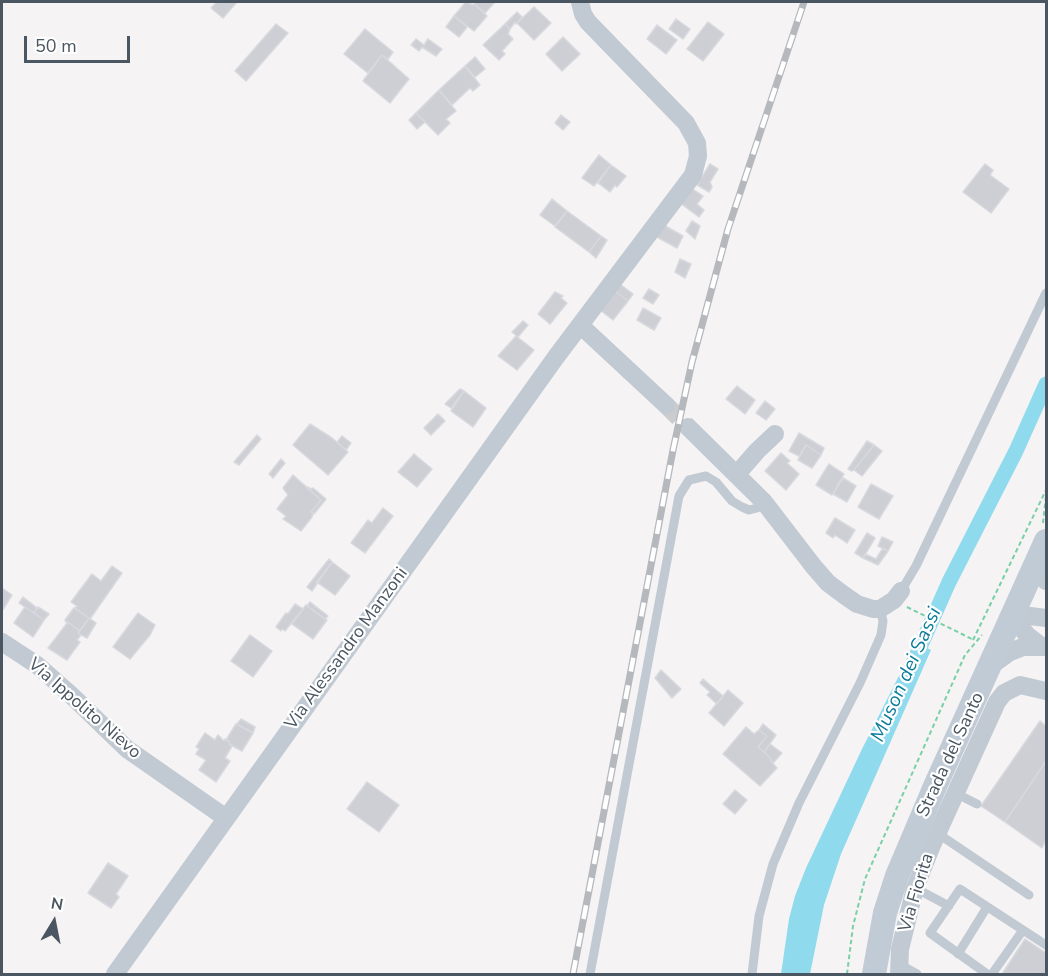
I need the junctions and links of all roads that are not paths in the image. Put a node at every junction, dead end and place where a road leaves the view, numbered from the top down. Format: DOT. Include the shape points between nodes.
graph roads {
  1 [pos="575,2"];
  2 [pos="1047,293"];
  3 [pos="580,325"];
  4 [pos="666,405"];
  5 [pos="688,427"];
  6 [pos="775,434"];
  7 [pos="737,474"];
  8 [pos="764,502"];
  9 [pos="1045,545"];
  10 [pos="1047,581"];
  11 [pos="904,599"];
  12 [pos="880,609"];
  13 [pos="1013,618"];
  14 [pos="1047,618"];
  15 [pos="2,642"];
  16 [pos="1044,646"];
  17 [pos="992,665"];
  18 [pos="1047,691"];
  19 [pos="955,794"];
  20 [pos="977,804"];
  21 [pos="226,818"];
  22 [pos="937,833"];
  23 [pos="915,888"];
  24 [pos="1029,895"];
  25 [pos="949,906"];
  26 [pos="987,907"];
  27 [pos="1023,930"];
  28 [pos="1047,945"];
  29 [pos="958,954"];
  30 [pos="899,969"];
  31 [pos="115,975"];
  32 [pos="590,975"];
  33 [pos="752,975"];
  34 [pos="874,975"];
  35 [pos="917,975"];
  36 [pos="987,975"];
  37 [pos="992,975"];
  1 -- 3 [label="street, Via Alessandro Manzoni" via="588,22 686,123 697,143 698,156 688,183"];
  2 -- 11 [label="lane" via="916,566"];
  3 -- 4 [label="street"];
  3 -- 21 [label="street, Via Alessandro Manzoni"];
  5 -- 7 [label="street"];
  6 -- 7 [label="street"];
  7 -- 8 [label="street"];
  8 -- 12 [label="street" via="828,583 857,604"];
  8 -- 32 [label="lane" via="749,510 742,507 706,476 689,480 679,496"];
  9 -- 10 [label="street"];
  9 -- 13 [label="main road, Strada del Santo"];
  11 -- 12 [label="street"];
  12 -- 33 [label="lane" via="882,635 799,802 773,864 759,916"];
  13 -- 14 [label="street"];
  13 -- 16 [label="street" via="1028,636"];
  13 -- 17 [label="main road, Strada del Santo"];
  15 -- 21 [label="street, Via Ippolito Nievo" via="37,665 127,749"];
  16 -- 17 [label="street" via="1023,647"];
  17 -- 34 [label="main road, Strada del Santo" via="897,876 885,913"];
  18 -- 19 [label="street, Via Fiorita" via="1020,685 1004,693"];
  19 -- 20 [label="lane"];
  19 -- 22 [label="street, Via Fiorita"];
  21 -- 31 [label="street, Via Alessandro Manzoni"];
  22 -- 23 [label="street, Via Fiorita"];
  22 -- 24 [label="lane"];
  23 -- 25 [label="lane"];
  23 -- 30 [label="street, Via Fiorita"];
  25 -- 26 [label="lane" via="960,889"];
  25 -- 29 [label="lane" via="930,933"];
  26 -- 27 [label="lane"];
  26 -- 29 [label="lane"];
  27 -- 28 [label="lane"];
  27 -- 37 [label="lane"];
  29 -- 36 [label="lane"];
  30 -- 35 [label="lane"];
}
